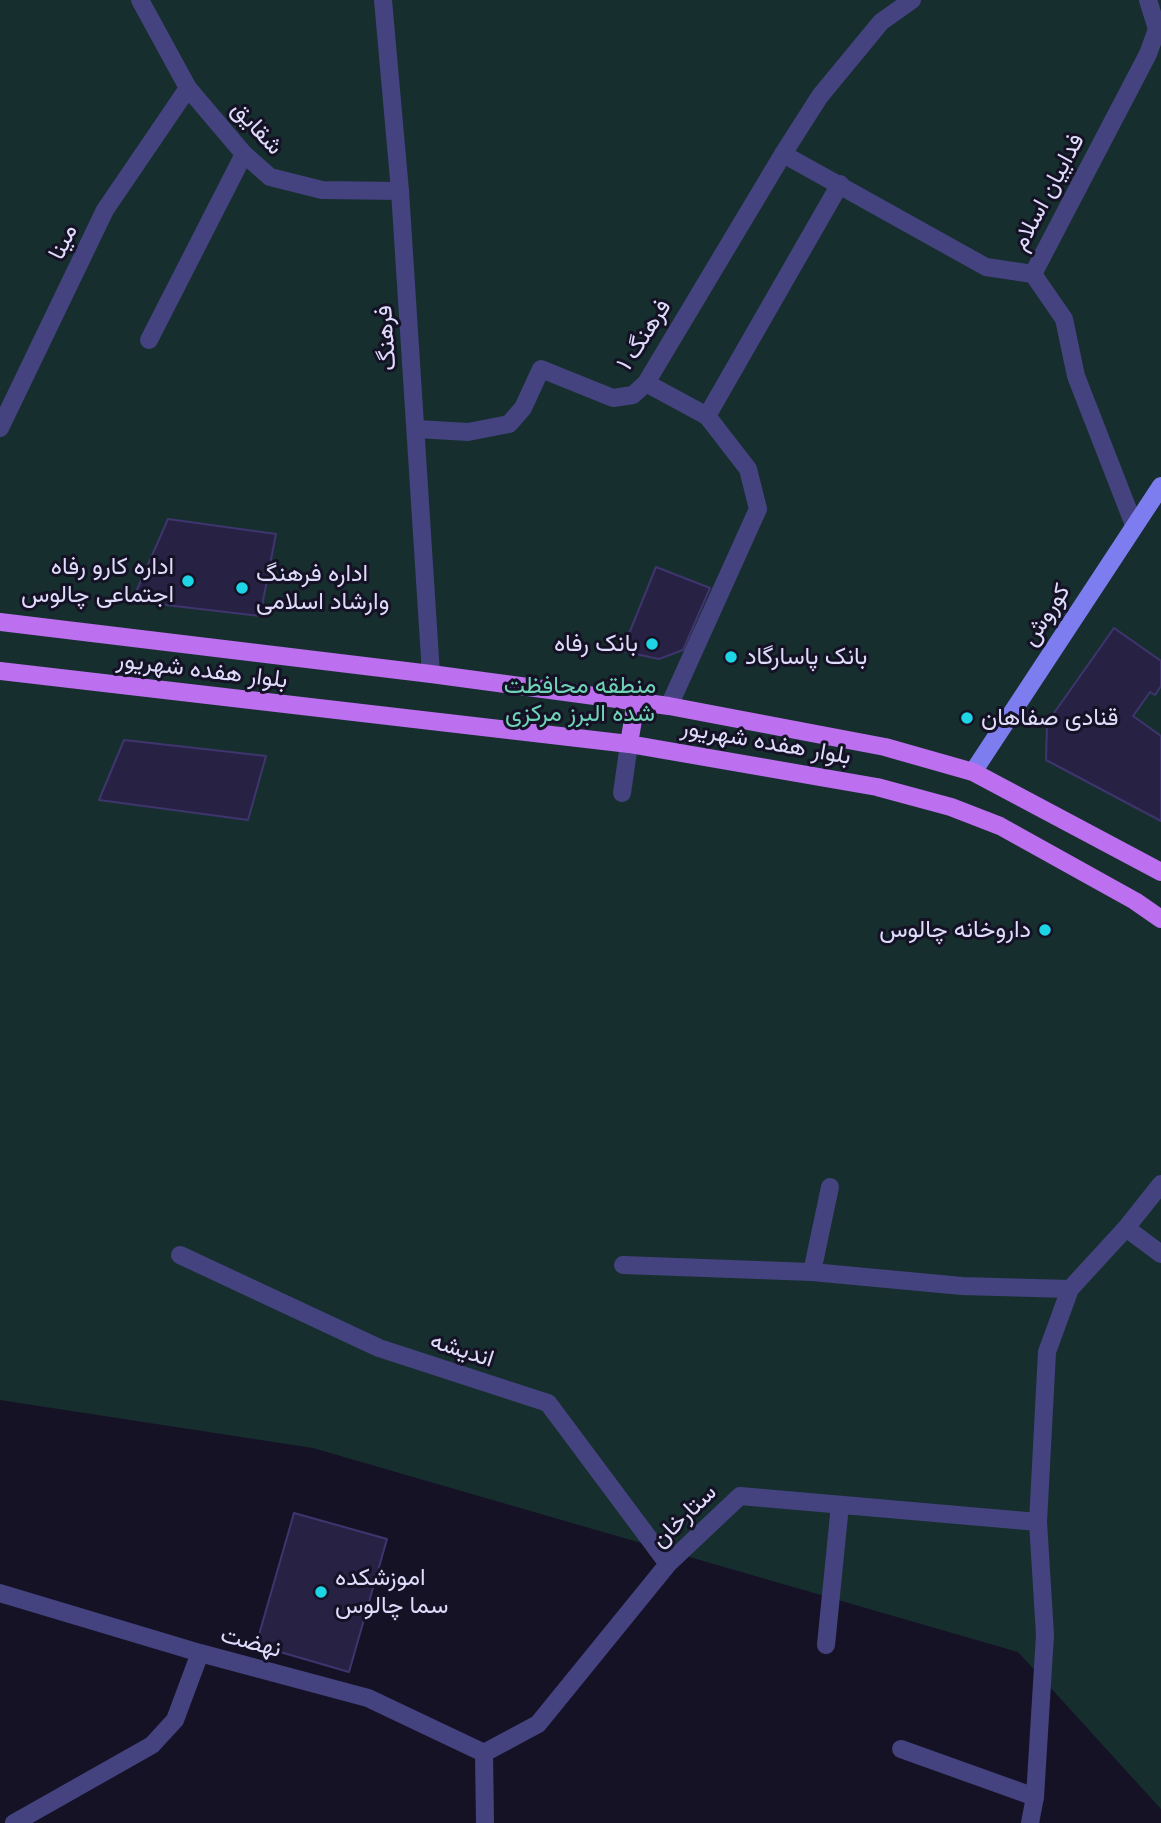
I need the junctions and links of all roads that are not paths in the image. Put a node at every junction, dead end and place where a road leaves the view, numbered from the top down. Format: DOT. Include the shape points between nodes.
graph roads {
  1 [pos="140,0"];
  2 [pos="383,0"];
  3 [pos="912,0"];
  4 [pos="1148,0"];
  5 [pos="188,88"];
  6 [pos="244,154"];
  7 [pos="783,154"];
  8 [pos="840,184"];
  9 [pos="400,191"];
  10 [pos="1033,274"];
  11 [pos="149,340"];
  12 [pos="646,383"];
  13 [pos="707,416"];
  14 [pos="0,428"];
  15 [pos="417,429"];
  16 [pos="1161,486"];
  17 [pos="1134,525"];
  18 [pos="0,622"];
  19 [pos="0,671"];
  20 [pos="431,674"];
  21 [pos="636,701"];
  22 [pos="669,706"];
  23 [pos="629,744"];
  24 [pos="973,772"];
  25 [pos="622,793"];
  26 [pos="1161,872"];
  27 [pos="1161,919"];
  28 [pos="1161,1184"];
  29 [pos="830,1187"];
  30 [pos="1126,1228"];
  31 [pos="1161,1254"];
  32 [pos="180,1255"];
  33 [pos="623,1265"];
  34 [pos="812,1272"];
  35 [pos="1070,1289"];
  36 [pos="840,1505"];
  37 [pos="1038,1522"];
  38 [pos="668,1564"];
  39 [pos="0,1593"];
  40 [pos="826,1646"];
  41 [pos="200,1653"];
  42 [pos="901,1749"];
  43 [pos="484,1753"];
  44 [pos="1034,1797"];
  45 [pos="15,1823"];
  46 [pos="485,1823"];
  47 [pos="1030,1823"];
  1 -- 5 [label="street, شقایق"];
  2 -- 9 [label="street, فرهنگ"];
  3 -- 7 [label="street, فرهنگ ۱" via="881,22 820,96"];
  4 -- 10 [label="street, فداییان اسلام" via="1157,29 1148,54"];
  5 -- 6 [label="street, شقایق"];
  5 -- 14 [label="street, مینا" via="105,210"];
  6 -- 9 [label="street, شقایق" via="270,177 322,190"];
  6 -- 11 [label="street"];
  7 -- 8 [label="street"];
  7 -- 12 [label="street, فرهنگ ۱"];
  8 -- 10 [label="street" via="985,267"];
  8 -- 13 [label="street"];
  9 -- 15 [label="street, فرهنگ"];
  10 -- 17 [label="street, فداییان اسلام" via="1064,319 1076,376"];
  12 -- 13 [label="street"];
  12 -- 15 [label="street, فرهنگ ۱" via="633,396 613,398 541,369 523,408 509,425 468,432"];
  13 -- 22 [label="street" via="748,469 758,509"];
  15 -- 20 [label="street, فرهنگ"];
  16 -- 17 [label="main road, کوروش"];
  17 -- 24 [label="main road, کوروش"];
  18 -- 20 [label="main road, بلوار هفده شهریور"];
  19 -- 23 [label="main road, بلوار هفده شهریور"];
  20 -- 21 [label="main road, بلوار هفده شهریور"];
  21 -- 22 [label="main road, بلوار هفده شهریور"];
  21 -- 23 [label="main road"];
  22 -- 24 [label="main road, بلوار هفده شهریور" via="885,747"];
  23 -- 25 [label="street"];
  23 -- 27 [label="main road, بلوار هفده شهریور" via="814,774 951,807 1000,827"];
  24 -- 26 [label="main road, بلوار هفده شهریور"];
  28 -- 30 [label="street"];
  29 -- 34 [label="street"];
  30 -- 31 [label="street"];
  30 -- 35 [label="street"];
  32 -- 38 [label="street, اندیشه" via="379,1348 548,1403"];
  33 -- 34 [label="street"];
  34 -- 35 [label="street" via="962,1286"];
  35 -- 37 [label="street" via="1047,1352"];
  36 -- 37 [label="street, ستارخان"];
  36 -- 38 [label="street, ستارخان" via="740,1496"];
  36 -- 40 [label="street"];
  37 -- 44 [label="street" via="1045,1635"];
  38 -- 43 [label="street, ستارخان" via="538,1724"];
  39 -- 41 [label="street, نهضت"];
  41 -- 43 [label="street, نهضت" via="368,1698"];
  41 -- 45 [label="street" via="175,1720 152,1745"];
  42 -- 44 [label="street"];
  43 -- 46 [label="street"];
  44 -- 47 [label="street"];
}
